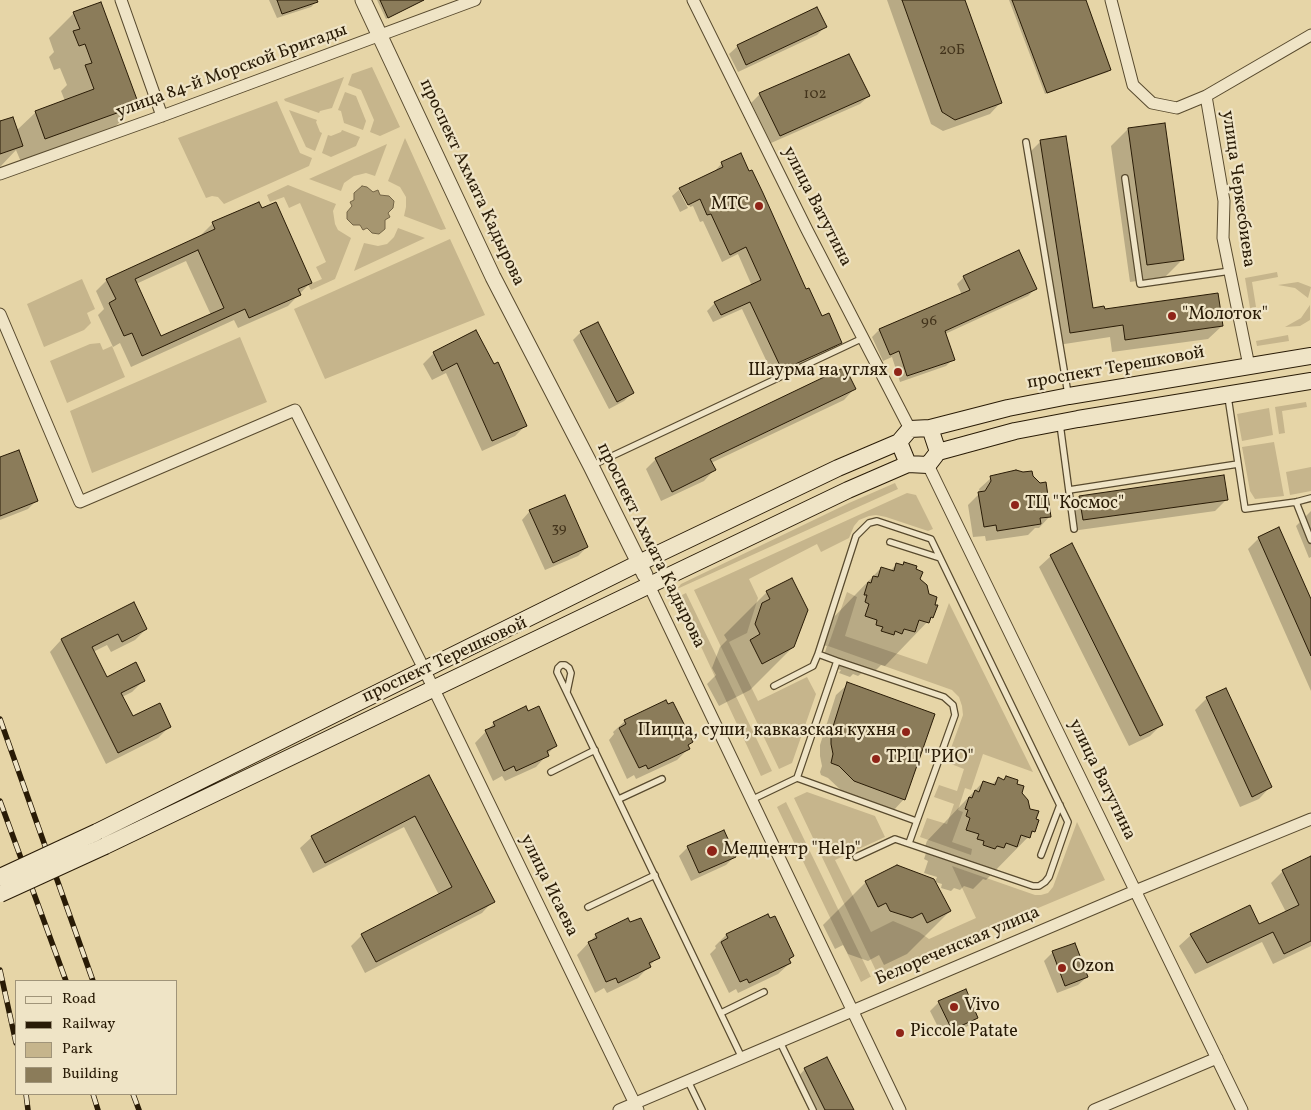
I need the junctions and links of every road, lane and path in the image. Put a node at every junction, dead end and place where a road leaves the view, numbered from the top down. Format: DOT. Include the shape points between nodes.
graph roads {
  1 [pos="121,0"];
  2 [pos="363,0"];
  3 [pos="475,0"];
  4 [pos="693,0"];
  5 [pos="1111,0"];
  6 [pos="1311,35"];
  7 [pos="380,36"];
  8 [pos="1206,96"];
  9 [pos="162,116"];
  10 [pos="1026,142"];
  11 [pos="0,174"];
  12 [pos="1124,178"];
  13 [pos="1230,271"];
  14 [pos="0,314"];
  15 [pos="863,338"];
  16 [pos="1311,356"];
  17 [pos="1249,366"];
  18 [pos="1311,381"];
  19 [pos="1228,395"];
  20 [pos="1069,396"];
  21 [pos="1060,422"];
  22 [pos="930,428"];
  23 [pos="910,429"];
  24 [pos="899,442"];
  25 [pos="938,452"];
  26 [pos="908,464"];
  27 [pos="1238,464"];
  28 [pos="928,465"];
  29 [pos="591,466"];
  30 [pos="1069,490"];
  31 [pos="1311,498"];
  32 [pos="1296,502"];
  33 [pos="1074,529"];
  34 [pos="1311,540"];
  35 [pos="890,542"];
  36 [pos="940,558"];
  37 [pos="644,575"];
  38 [pos="818,654"];
  39 [pos="837,661"];
  40 [pos="428,679"];
  41 [pos="774,686"];
  42 [pos="567,692"];
  43 [pos="595,750"];
  44 [pos="551,772"];
  45 [pos="797,778"];
  46 [pos="662,779"];
  47 [pos="619,799"];
  48 [pos="751,800"];
  49 [pos="1060,805"];
  50 [pos="1311,819"];
  51 [pos="916,822"];
  52 [pos="101,839"];
  53 [pos="909,843"];
  54 [pos="1041,855"];
  55 [pos="856,857"];
  56 [pos="655,876"];
  57 [pos="0,877"];
  58 [pos="1135,891"];
  59 [pos="0,894"];
  60 [pos="588,907"];
  61 [pos="764,992"];
  62 [pos="852,1011"];
  63 [pos="721,1013"];
  64 [pos="780,1042"];
  65 [pos="742,1058"];
  66 [pos="1217,1058"];
  67 [pos="688,1081"];
  68 [pos="636,1107"];
  69 [pos="619,1110"];
  70 [pos="702,1110"];
  71 [pos="813,1110"];
  72 [pos="900,1110"];
  73 [pos="1094,1110"];
  74 [pos="1242,1110"];
  1 -- 9 [label="street"];
  2 -- 7 [label="street, проспект Ахмата Кадырова"];
  3 -- 7 [label="street, улица 84-й Морской Бригады"];
  4 -- 15 [label="street, улица Ватутина"];
  5 -- 8 [label="street, улица Черкесбиева" via="1133,85 1152,103 1177,108"];
  6 -- 8 [label="street"];
  7 -- 9 [label="street, улица 84-й Морской Бригады"];
  7 -- 29 [label="street, проспект Ахмата Кадырова" via="493,277"];
  8 -- 13 [label="street, улица Черкесбиева" via="1224,201 1224,238"];
  9 -- 11 [label="street, улица 84-й Морской Бригады"];
  10 -- 20 [label="lane"];
  12 -- 13 [label="lane" via="1140,284"];
  13 -- 17 [label="street, улица Черкесбиева"];
  14 -- 40 [label="street, улица Исаева" via="80,502 295,410"];
  15 -- 23 [label="street, улица Ватутина"];
  15 -- 29 [label="lane"];
  16 -- 17 [label="main road, проспект Терешковой"];
  17 -- 20 [label="main road, проспект Терешковой"];
  18 -- 19 [label="main road"];
  19 -- 21 [label="main road"];
  19 -- 27 [label="lane"];
  20 -- 22 [label="main road, проспект Терешковой"];
  21 -- 25 [label="main road"];
  21 -- 30 [label="lane"];
  22 -- 23 [label="main road"];
  22 -- 25 [label="main road"];
  23 -- 24 [label="main road"];
  24 -- 26 [label="main road"];
  24 -- 37 [label="main road, проспект Терешковой" via="838,468"];
  25 -- 28 [label="main road"];
  26 -- 28 [label="main road"];
  26 -- 37 [label="main road, проспект Терешковой"];
  27 -- 30 [label="lane"];
  27 -- 32 [label="lane" via="1245,510"];
  28 -- 58 [label="street, улица Ватутина"];
  29 -- 37 [label="street, проспект Ахмата Кадырова"];
  30 -- 33 [label="lane"];
  31 -- 32 [label="lane"];
  32 -- 34 [label="lane"];
  35 -- 36 [label="lane"];
  36 -- 38 [label="lane" via="931,539 884,522 869,523 856,536"];
  36 -- 49 [label="lane"];
  37 -- 40 [label="main road, проспект Терешковой"];
  37 -- 40 [label="main road, проспект Терешковой"];
  37 -- 48 [label="street, проспект Ахмата Кадырова"];
  38 -- 39 [label="lane"];
  38 -- 41 [label="lane" via="813,666"];
  39 -- 45 [label="lane"];
  39 -- 51 [label="lane" via="944,697 953,705 955,716"];
  40 -- 52 [label="main road, проспект Терешковой"];
  40 -- 68 [label="street, улица Исаева"];
  42 -- 43 [label="lane"];
  43 -- 44 [label="lane"];
  43 -- 47 [label="lane"];
  45 -- 48 [label="lane"];
  45 -- 51 [label="lane"];
  46 -- 47 [label="lane"];
  47 -- 56 [label="lane"];
  48 -- 62 [label="street, проспект Ахмата Кадырова"];
  49 -- 53 [label="lane" via="1068,822 1049,877 1039,886"];
  49 -- 54 [label="lane"];
  50 -- 58 [label="street, Белореченская улица"];
  51 -- 53 [label="lane"];
  52 -- 57 [label="main road, проспект Терешковой, bridge"];
  52 -- 59 [label="main road, проспект Терешковой, bridge"];
  53 -- 55 [label="lane" via="894,839"];
  56 -- 60 [label="lane"];
  56 -- 63 [label="lane"];
  58 -- 62 [label="street, Белореченская улица"];
  58 -- 66 [label="street, улица Ватутина"];
  61 -- 63 [label="lane"];
  62 -- 64 [label="street, Белореченская улица"];
  62 -- 72 [label="street, проспект Ахмата Кадырова"];
  63 -- 65 [label="lane"];
  64 -- 65 [label="street, Белореченская улица"];
  64 -- 71 [label="lane"];
  65 -- 67 [label="street, Белореченская улица"];
  66 -- 73 [label="street"];
  66 -- 74 [label="street, улица Ватутина"];
  67 -- 68 [label="street, Белореченская улица"];
  67 -- 70 [label="lane"];
  68 -- 69 [label="street, Белореченская улица"];
}
